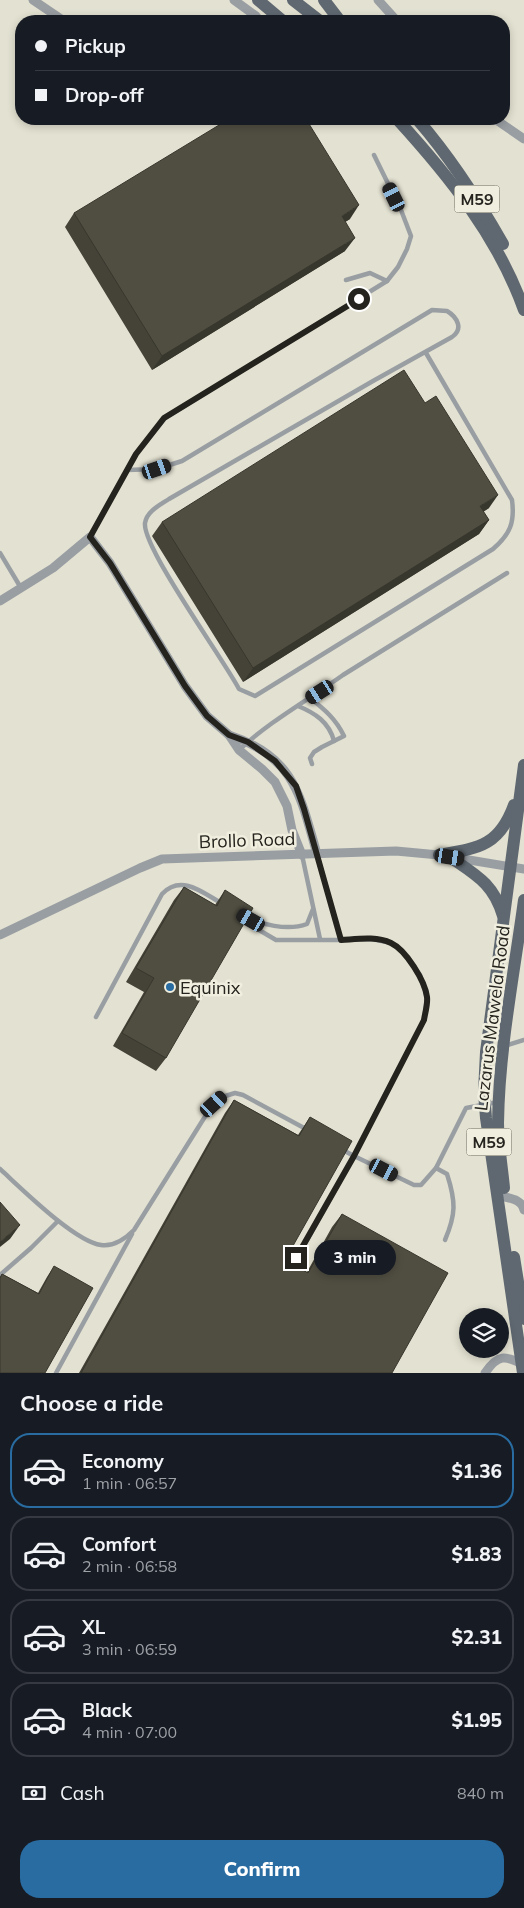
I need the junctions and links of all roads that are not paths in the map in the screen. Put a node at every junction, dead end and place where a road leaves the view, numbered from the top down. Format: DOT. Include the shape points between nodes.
graph roads {
  1 [pos="33,0"];
  2 [pos="234,0"];
  3 [pos="258,0"];
  4 [pos="293,0"];
  5 [pos="324,0"];
  6 [pos="378,0"];
  7 [pos="304,5"];
  8 [pos="55,15"];
  9 [pos="255,15"];
  10 [pos="275,15"];
  11 [pos="314,15"];
  12 [pos="335,15"];
  13 [pos="392,15"];
  14 [pos="403,125"];
  15 [pos="422,125"];
  16 [pos="504,125"];
  17 [pos="524,139"];
  18 [pos="374,155"];
  19 [pos="346,280"];
  20 [pos="387,281"];
  21 [pos="524,288"];
  22 [pos="524,310"];
  23 [pos="426,353"];
  24 [pos="127,470"];
  25 [pos="90,537"];
  26 [pos="0,554"];
  27 [pos="507,573"];
  28 [pos="21,588"];
  29 [pos="0,601"];
  30 [pos="310,698"];
  31 [pos="298,706"];
  32 [pos="229,735"];
  33 [pos="334,741"];
  34 [pos="248,742"];
  35 [pos="239,750"];
  36 [pos="312,764"];
  37 [pos="524,765"];
  38 [pos="522,780"];
  39 [pos="317,854"];
  40 [pos="302,855"];
  41 [pos="445,856"];
  42 [pos="511,866"];
  43 [pos="524,869"];
  44 [pos="524,905"];
  45 [pos="228,906"];
  46 [pos="313,909"];
  47 [pos="235,911"];
  48 [pos="251,920"];
  49 [pos="505,920"];
  50 [pos="0,935"];
  51 [pos="320,939"];
  52 [pos="341,940"];
  53 [pos="522,940"];
  54 [pos="96,1017"];
  55 [pos="524,1040"];
  56 [pos="504,1046"];
  57 [pos="500,1102"];
  58 [pos="485,1105"];
  59 [pos="312,1132"];
  60 [pos="337,1146"];
  61 [pos="354,1156"];
  62 [pos="436,1168"];
  63 [pos="0,1169"];
  64 [pos="505,1197"];
  65 [pos="524,1210"];
  66 [pos="58,1221"];
  67 [pos="134,1230"];
  68 [pos="445,1240"];
  69 [pos="0,1275"];
  70 [pos="287,1276"];
  71 [pos="524,1319"];
  72 [pos="522,1367"];
  73 [pos="56,1373"];
  74 [pos="485,1373"];
  1 -- 8 [label="street"];
  2 -- 9 [label="street"];
  3 -- 10 [label="main road"];
  4 -- 7 [label="main road"];
  5 -- 12 [label="main road"];
  6 -- 13 [label="street"];
  7 -- 11 [label="main road"];
  14 -- 22 [label="main road, M59" via="465,200 497,250"];
  15 -- 21 [label="main road, M59" via="478,200"];
  16 -- 17 [label="street"];
  18 -- 20 [label="lane" via="410,236 398,267"];
  19 -- 20 [label="lane" via="370,272"];
  20 -- 24 [label="lane" via="164,418"];
  23 -- 23 [label="lane" via="512,500 512,523 506,537 493,549 263,692 256,696 245,693 164,569 146,535 146,519 169,499"];
  23 -- 24 [label="lane" via="457,334 458,322 446,311 436,309 422,315 182,461 157,469"];
  24 -- 25 [label="lane"];
  25 -- 28 [label="street" via="53,568"];
  25 -- 32 [label="street" via="110,563 195,700 207,716"];
  26 -- 28 [label="lane"];
  27 -- 30 [label="lane"];
  28 -- 29 [label="street"];
  30 -- 31 [label="lane"];
  30 -- 33 [label="lane" via="327,711 344,736"];
  31 -- 33 [label="lane" via="320,717"];
  31 -- 34 [label="lane"];
  32 -- 34 [label="street"];
  32 -- 35 [label="street"];
  33 -- 36 [label="lane" via="314,752 310,758"];
  34 -- 35 [label="lane"];
  34 -- 39 [label="street" via="275,761 296,786"];
  35 -- 40 [label="street" via="268,775 282,794"];
  37 -- 38 [label="main road, M59"];
  38 -- 41 [label="main road" via="510,816 493,839"];
  38 -- 42 [label="main road, M59"];
  39 -- 40 [label="street, Brollo Road"];
  39 -- 41 [label="street, Brollo Road" via="396,851"];
  39 -- 52 [label="lane"];
  40 -- 46 [label="lane"];
  40 -- 50 [label="street, Brollo Road" via="158,860"];
  41 -- 42 [label="street, Brollo Road"];
  41 -- 49 [label="main road" via="488,885"];
  42 -- 43 [label="street, Brollo Road"];
  42 -- 49 [label="main road, M59"];
  44 -- 53 [label="main road, Lazarus Mawela Road / M59"];
  45 -- 54 [label="lane" via="196,888 180,884 168,888"];
  46 -- 48 [label="lane" via="307,924 298,927"];
  46 -- 51 [label="lane"];
  47 -- 48 [label="lane"];
  48 -- 51 [label="lane" via="259,930 276,940"];
  49 -- 58 [label="main road, Lazarus Mawela Road / M59" via="486,1052"];
  51 -- 52 [label="lane"];
  52 -- 61 [label="lane" via="372,939 391,943 402,951 420,975 427,997 424,1020"];
  53 -- 56 [label="main road, Lazarus Mawela Road / M59"];
  55 -- 56 [label="lane"];
  56 -- 57 [label="main road, Lazarus Mawela Road / M59"];
  57 -- 58 [label="lane"];
  57 -- 64 [label="main road, Lazarus Mawela Road / M59" via="498,1134"];
  58 -- 62 [label="lane" via="466,1108"];
  58 -- 72 [label="main road, Lazarus Mawela Road / M59"];
  59 -- 67 [label="lane" via="243,1095 235,1093 222,1097 206,1114"];
  60 -- 61 [label="lane"];
  61 -- 62 [label="lane" via="414,1185 421,1185"];
  61 -- 70 [label="lane"];
  62 -- 68 [label="lane" via="447,1174 453,1193 453,1219"];
  63 -- 66 [label="lane"];
  64 -- 65 [label="street" via="518,1201"];
  64 -- 71 [label="main road, Lazarus Mawela Road / M59"];
  66 -- 67 [label="lane" via="101,1245 114,1244"];
  66 -- 69 [label="lane"];
  67 -- 73 [label="lane"];
  72 -- 74 [label="street" via="509,1358 498,1359"];
}
